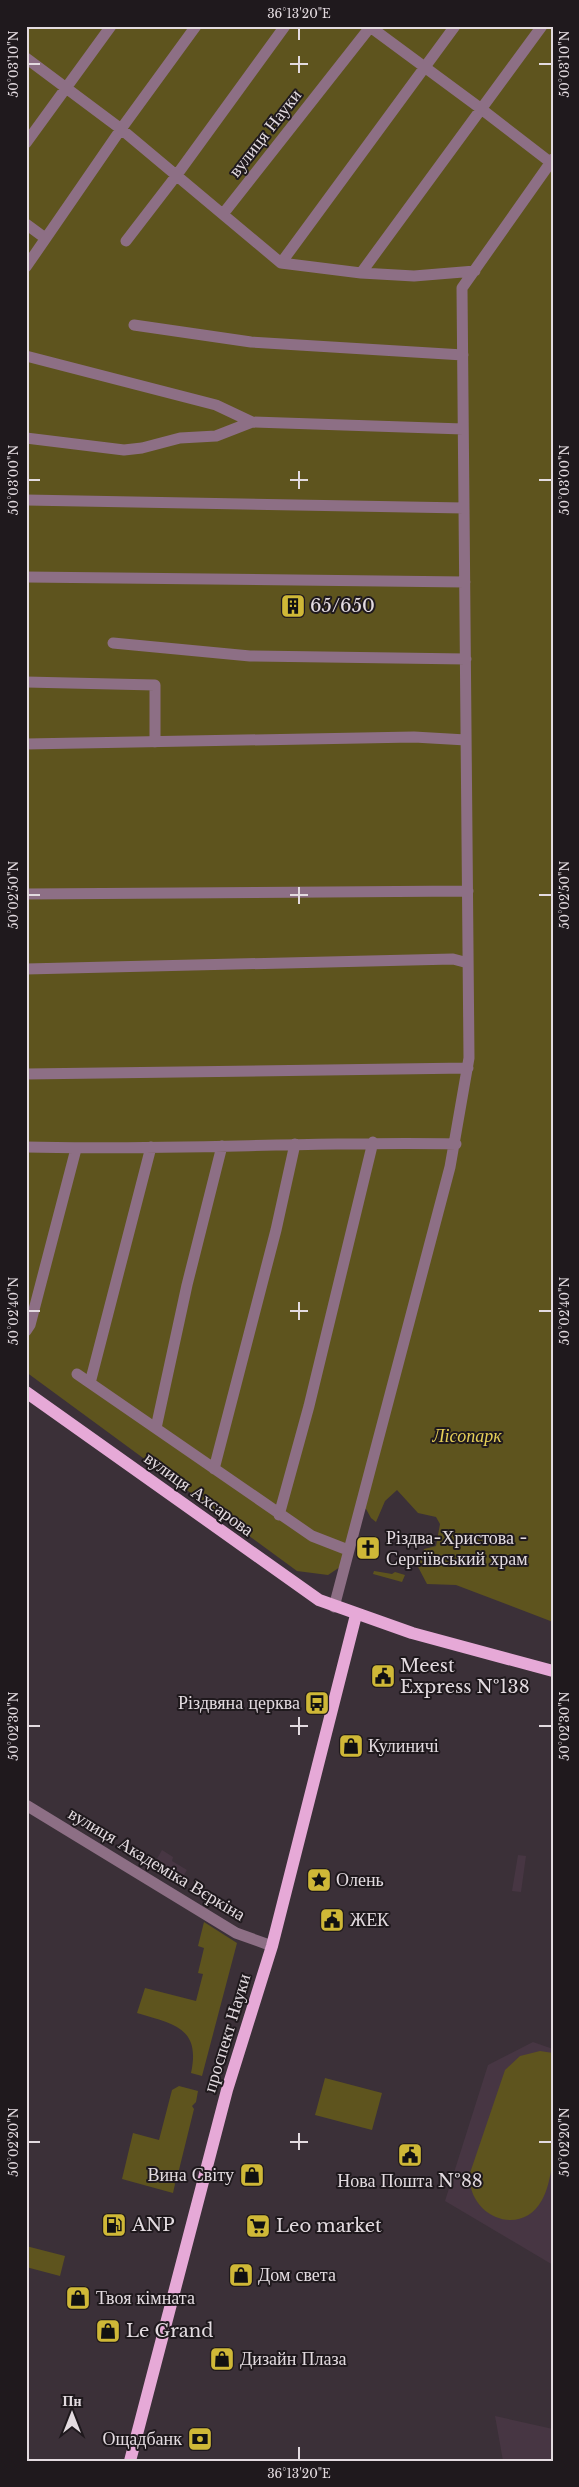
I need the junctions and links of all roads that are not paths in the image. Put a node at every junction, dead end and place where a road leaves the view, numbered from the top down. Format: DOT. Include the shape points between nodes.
graph roads {
  1 [pos="111,26"];
  2 [pos="196,26"];
  3 [pos="285,26"];
  4 [pos="455,26"];
  5 [pos="542,26"];
  6 [pos="370,27"];
  7 [pos="26,58"];
  8 [pos="424,67"];
  9 [pos="66,88"];
  10 [pos="480,108"];
  11 [pos="121,129"];
  12 [pos="26,143"];
  13 [pos="551,160"];
  14 [pos="176,176"];
  15 [pos="223,214"];
  16 [pos="26,224"];
  17 [pos="45,238"];
  18 [pos="126,241"];
  19 [pos="281,263"];
  20 [pos="26,267"];
  21 [pos="475,271"];
  22 [pos="361,273"];
  23 [pos="134,324"];
  24 [pos="463,355"];
  25 [pos="26,356"];
  26 [pos="252,422"];
  27 [pos="464,429"];
  28 [pos="26,438"];
  29 [pos="26,500"];
  30 [pos="464,508"];
  31 [pos="26,577"];
  32 [pos="465,582"];
  33 [pos="113,643"];
  34 [pos="466,659"];
  35 [pos="26,682"];
  36 [pos="466,740"];
  37 [pos="155,742"];
  38 [pos="26,744"];
  39 [pos="468,891"];
  40 [pos="26,894"];
  41 [pos="468,963"];
  42 [pos="26,970"];
  43 [pos="468,1068"];
  44 [pos="26,1074"];
  45 [pos="373,1142"];
  46 [pos="294,1144"];
  47 [pos="456,1144"];
  48 [pos="222,1146"];
  49 [pos="26,1147"];
  50 [pos="151,1147"];
  51 [pos="76,1149"];
  52 [pos="26,1331"];
  53 [pos="77,1374"];
  54 [pos="90,1383"];
  55 [pos="26,1392"];
  56 [pos="156,1428"];
  57 [pos="214,1469"];
  58 [pos="279,1515"];
  59 [pos="348,1550"];
  60 [pos="334,1607"];
  61 [pos="356,1615"];
  62 [pos="553,1671"];
  63 [pos="26,1805"];
  64 [pos="272,1946"];
  65 [pos="130,2461"];
  1 -- 9 [label="street"];
  2 -- 11 [label="street"];
  3 -- 14 [label="street"];
  4 -- 8 [label="street"];
  5 -- 10 [label="street"];
  6 -- 8 [label="street"];
  6 -- 15 [label="street, вулиця Науки"];
  7 -- 9 [label="street"];
  8 -- 10 [label="street"];
  8 -- 19 [label="street"];
  9 -- 11 [label="street"];
  9 -- 12 [label="street"];
  10 -- 13 [label="street"];
  10 -- 22 [label="street"];
  11 -- 14 [label="street"];
  11 -- 17 [label="street"];
  13 -- 21 [label="street"];
  14 -- 15 [label="street"];
  14 -- 18 [label="street"];
  15 -- 19 [label="street"];
  16 -- 17 [label="street"];
  17 -- 20 [label="street"];
  19 -- 22 [label="street"];
  21 -- 22 [label="street" via="414,276"];
  21 -- 24 [label="street" via="462,288"];
  23 -- 24 [label="street" via="251,342"];
  24 -- 27 [label="street"];
  25 -- 26 [label="street" via="216,405"];
  26 -- 27 [label="street"];
  26 -- 28 [label="street" via="216,436 180,438 124,450"];
  27 -- 30 [label="street"];
  29 -- 30 [label="street"];
  30 -- 32 [label="street"];
  31 -- 32 [label="street"];
  32 -- 34 [label="street"];
  33 -- 34 [label="street" via="250,656"];
  34 -- 36 [label="street"];
  35 -- 37 [label="street" via="155,685"];
  36 -- 37 [label="street"];
  36 -- 39 [label="street"];
  37 -- 38 [label="street"];
  39 -- 40 [label="street"];
  39 -- 41 [label="street"];
  41 -- 42 [label="street" via="452,959"];
  41 -- 43 [label="street"];
  43 -- 44 [label="street"];
  43 -- 47 [label="street"];
  45 -- 46 [label="street"];
  45 -- 47 [label="street"];
  45 -- 58 [label="street"];
  46 -- 48 [label="street"];
  46 -- 57 [label="street" via="276,1230"];
  47 -- 59 [label="street"];
  48 -- 50 [label="street"];
  48 -- 56 [label="street"];
  49 -- 51 [label="street"];
  50 -- 51 [label="street"];
  50 -- 54 [label="street"];
  51 -- 52 [label="street"];
  53 -- 54 [label="street"];
  54 -- 56 [label="street"];
  55 -- 60 [label="main road, вулиця Ахсарова" via="300,1587"];
  56 -- 57 [label="street"];
  57 -- 58 [label="street"];
  58 -- 59 [label="street" via="312,1536"];
  59 -- 60 [label="street"];
  60 -- 61 [label="main road, вулиця Ахсарова"];
  61 -- 62 [label="main road, вулиця Ахсарова" via="448,1644"];
  61 -- 64 [label="main road, проспект Науки"];
  63 -- 64 [label="street, вулиця Академіка Вєркіна" via="236,1933"];
  64 -- 65 [label="main road, проспект Науки" via="227,2090"];
}
